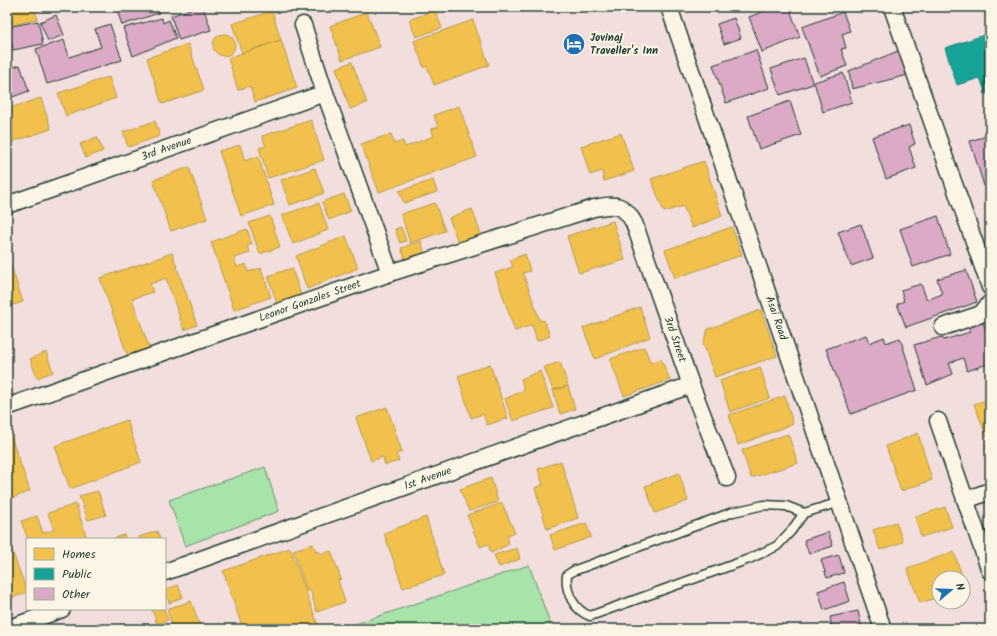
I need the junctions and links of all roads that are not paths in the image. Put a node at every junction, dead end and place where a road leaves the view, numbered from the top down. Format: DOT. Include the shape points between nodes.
graph roads {
  1 [pos="669,7"];
  2 [pos="892,7"];
  3 [pos="303,25"];
  4 [pos="325,93"];
  5 [pos="7,205"];
  6 [pos="616,206"];
  7 [pos="390,273"];
  8 [pos="990,287"];
  9 [pos="990,303"];
  10 [pos="943,327"];
  11 [pos="691,385"];
  12 [pos="7,407"];
  13 [pos="938,421"];
  14 [pos="727,478"];
  15 [pos="990,491"];
  16 [pos="966,500"];
  17 [pos="840,502"];
  18 [pos="804,513"];
  19 [pos="990,571"];
  20 [pos="166,572"];
  21 [pos="59,610"];
  22 [pos="7,629"];
  23 [pos="883,629"];
  1 -- 17 [label="street, Asai Road"];
  2 -- 8 [label="street"];
  3 -- 4 [label="street"];
  4 -- 5 [label="street, 3rd Avenue"];
  4 -- 7 [label="street"];
  6 -- 7 [label="street, Leonor Gonzales Street" via="594,208"];
  6 -- 11 [label="street, 3rd Street" via="623,208 634,223"];
  7 -- 12 [label="street, Leonor Gonzales Street"];
  9 -- 10 [label="street" via="981,314"];
  11 -- 14 [label="street, 3rd Street"];
  11 -- 20 [label="street, 1st Avenue"];
  13 -- 16 [label="street"];
  15 -- 16 [label="street"];
  16 -- 19 [label="street"];
  17 -- 18 [label="lane"];
  17 -- 23 [label="street, Asai Road"];
  18 -- 18 [label="lane" via="777,546 749,559 590,616 576,606 569,593 567,575 573,571 733,512 764,505 786,506"];
  21 -- 22 [label="street"];
}
